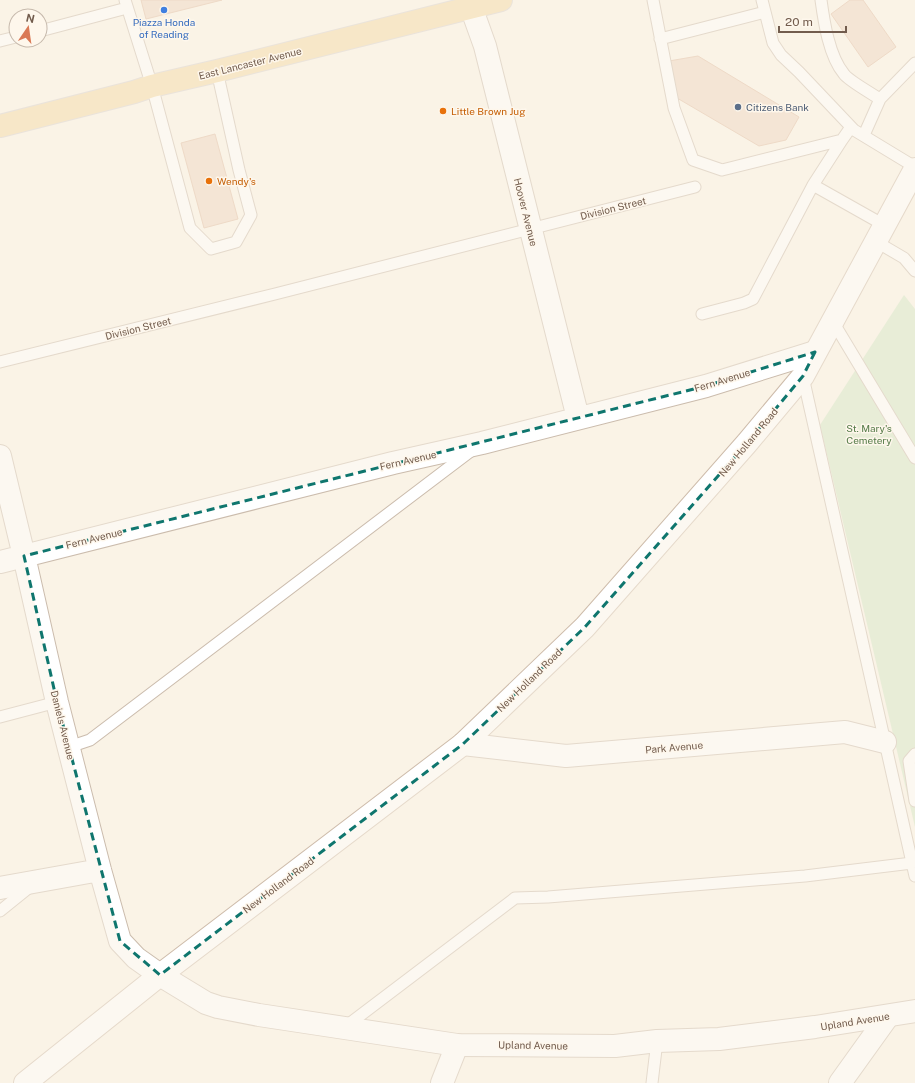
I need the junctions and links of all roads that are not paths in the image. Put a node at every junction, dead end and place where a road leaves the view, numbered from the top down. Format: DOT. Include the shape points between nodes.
graph roads {
  1 [pos="501,0"];
  2 [pos="653,0"];
  3 [pos="762,0"];
  4 [pos="821,0"];
  5 [pos="468,2"];
  6 [pos="126,4"];
  7 [pos="765,12"];
  8 [pos="48,28"];
  9 [pos="660,39"];
  10 [pos="915,63"];
  11 [pos="217,71"];
  12 [pos="152,86"];
  13 [pos="880,99"];
  14 [pos="0,126"];
  15 [pos="851,127"];
  16 [pos="864,136"];
  17 [pos="842,140"];
  18 [pos="915,168"];
  19 [pos="813,185"];
  20 [pos="695,187"];
  21 [pos="530,229"];
  22 [pos="880,233"];
  23 [pos="915,271"];
  24 [pos="702,314"];
  25 [pos="832,320"];
  26 [pos="815,352"];
  27 [pos="0,362"];
  28 [pos="803,376"];
  29 [pos="578,418"];
  30 [pos="482,443"];
  31 [pos="0,456"];
  32 [pos="915,458"];
  33 [pos="24,556"];
  34 [pos="0,562"];
  35 [pos="57,702"];
  36 [pos="0,717"];
  37 [pos="885,742"];
  38 [pos="463,744"];
  39 [pos="69,747"];
  40 [pos="915,754"];
  41 [pos="915,801"];
  42 [pos="912,863"];
  43 [pos="100,870"];
  44 [pos="915,876"];
  45 [pos="38,881"];
  46 [pos="0,888"];
  47 [pos="0,911"];
  48 [pos="160,975"];
  49 [pos="915,1011"];
  50 [pos="888,1016"];
  51 [pos="343,1028"];
  52 [pos="657,1041"];
  53 [pos="457,1044"];
  54 [pos="25,1083"];
  55 [pos="442,1083"];
  56 [pos="652,1083"];
  57 [pos="840,1083"];
  1 -- 5 [label="main road, East Lancaster Avenue"];
  2 -- 9 [label="lane"];
  3 -- 7 [label="lane"];
  4 -- 13 [label="lane" via="823,18 834,57 844,75"];
  5 -- 11 [label="main road, East Lancaster Avenue"];
  5 -- 21 [label="street, Hoover Avenue" via="485,46"];
  6 -- 8 [label="lane"];
  6 -- 12 [label="lane"];
  7 -- 9 [label="lane"];
  7 -- 15 [label="lane" via="773,43 781,55"];
  9 -- 17 [label="lane" via="674,108 693,160 722,170"];
  10 -- 13 [label="lane"];
  11 -- 12 [label="main road, East Lancaster Avenue"];
  11 -- 12 [label="lane" via="251,215 236,242 211,249 190,228"];
  12 -- 14 [label="main road, East Lancaster Avenue"];
  13 -- 16 [label="lane"];
  15 -- 16 [label="lane"];
  15 -- 17 [label="lane"];
  16 -- 18 [label="lane"];
  17 -- 19 [label="lane"];
  18 -- 22 [label="street, New Holland Road"];
  19 -- 22 [label="lane"];
  19 -- 24 [label="lane" via="753,299"];
  20 -- 21 [label="lane, Division Street"];
  21 -- 27 [label="lane, Division Street"];
  21 -- 29 [label="street, Hoover Avenue"];
  22 -- 23 [label="lane"];
  22 -- 25 [label="street, New Holland Road"];
  25 -- 26 [label="street, New Holland Road"];
  25 -- 32 [label="lane"];
  26 -- 28 [label="street, New Holland Road"];
  26 -- 29 [label="street, Fern Avenue" via="706,386"];
  28 -- 37 [label="lane"];
  28 -- 38 [label="street, New Holland Road" via="584,627"];
  29 -- 30 [label="street, Fern Avenue"];
  30 -- 33 [label="street, Fern Avenue"];
  30 -- 39 [label="lane" via="90,740"];
  31 -- 33 [label="street, Daniels Avenue"];
  33 -- 34 [label="street, Fern Avenue"];
  33 -- 35 [label="street, Daniels Avenue"];
  35 -- 36 [label="lane"];
  35 -- 39 [label="street, Daniels Avenue"];
  37 -- 38 [label="street, Park Avenue" via="845,732 566,756"];
  37 -- 42 [label="lane"];
  38 -- 48 [label="street, New Holland Road"];
  39 -- 43 [label="street, Daniels Avenue"];
  40 -- 41 [label="lane" via="909,761"];
  42 -- 44 [label="lane"];
  42 -- 51 [label="lane" via="798,877 515,898"];
  43 -- 45 [label="street"];
  43 -- 48 [label="street, Daniels Avenue" via="120,941 136,958"];
  45 -- 46 [label="street"];
  45 -- 47 [label="lane"];
  48 -- 51 [label="street, Upland Avenue" via="206,1003 218,1007"];
  48 -- 54 [label="street, New Holland Road"];
  49 -- 50 [label="street, Upland Avenue"];
  50 -- 52 [label="street, Upland Avenue" via="719,1039"];
  50 -- 57 [label="street"];
  51 -- 53 [label="street, Upland Avenue"];
  52 -- 53 [label="street, Upland Avenue" via="615,1046"];
  52 -- 56 [label="lane"];
  53 -- 55 [label="street"];
}
